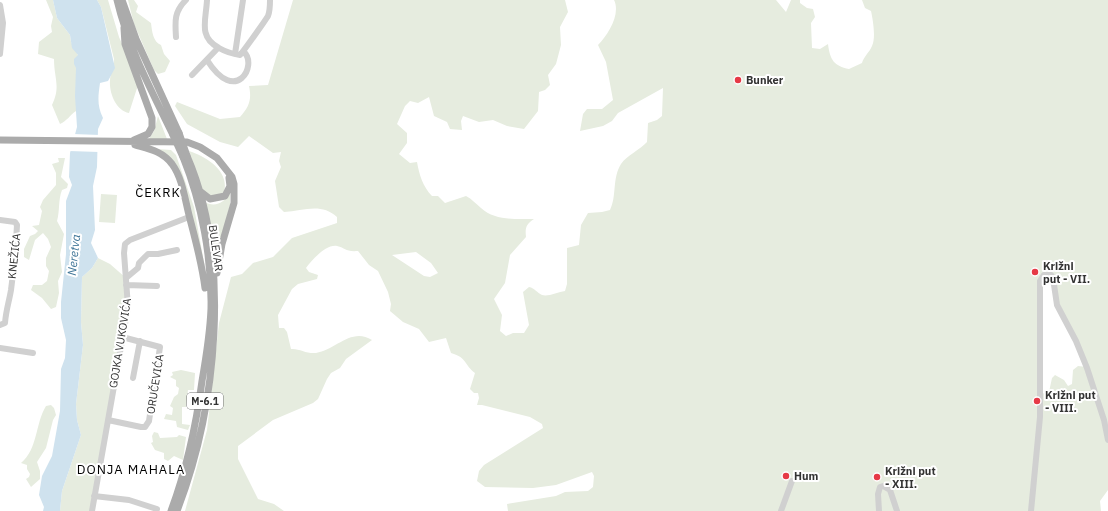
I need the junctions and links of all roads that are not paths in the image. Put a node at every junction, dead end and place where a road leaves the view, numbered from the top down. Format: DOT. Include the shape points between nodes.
graph roads {
  1 [pos="117,0"];
  2 [pos="122,0"];
  3 [pos="186,0"];
  4 [pos="206,0"];
  5 [pos="243,0"];
  6 [pos="270,0"];
  7 [pos="0,5"];
  8 [pos="124,24"];
  9 [pos="176,37"];
  10 [pos="218,48"];
  11 [pos="244,52"];
  12 [pos="0,54"];
  13 [pos="235,54"];
  14 [pos="206,60"];
  15 [pos="192,74"];
  16 [pos="176,134"];
  17 [pos="0,140"];
  18 [pos="128,142"];
  19 [pos="185,156"];
  20 [pos="227,170"];
  21 [pos="200,192"];
  22 [pos="189,218"];
  23 [pos="0,220"];
  24 [pos="178,250"];
  25 [pos="126,278"];
  26 [pos="126,285"];
  27 [pos="157,286"];
  28 [pos="215,287"];
  29 [pos="0,325"];
  30 [pos="209,330"];
  31 [pos="122,337"];
  32 [pos="140,341"];
  33 [pos="0,348"];
  34 [pos="33,353"];
  35 [pos="133,378"];
  36 [pos="108,420"];
  37 [pos="1108,440"];
  38 [pos="792,481"];
  39 [pos="94,496"];
  40 [pos="157,509"];
  41 [pos="92,511"];
  42 [pos="171,511"];
  43 [pos="177,511"];
  44 [pos="781,511"];
  45 [pos="879,511"];
  46 [pos="897,511"];
  47 [pos="1031,511"];
  1 -- 8 [label="main road, BULEVAR"];
  2 -- 16 [label="main road"];
  3 -- 9 [label="street" via="174,18"];
  4 -- 10 [label="street" via="205,34 207,40"];
  5 -- 13 [label="street"];
  6 -- 11 [label="street" via="268,16"];
  7 -- 12 [label="street" via="3,24"];
  8 -- 16 [label="main road, BULEVAR" via="145,75"];
  8 -- 18 [label="main road" via="125,44 152,118 152,127 148,134"];
  10 -- 13 [label="street"];
  10 -- 14 [label="street"];
  11 -- 13 [label="street" via="240,55"];
  11 -- 14 [label="street" via="248,68 236,82 230,83 221,77"];
  14 -- 15 [label="street"];
  16 -- 19 [label="main road, BULEVAR, bridge"];
  17 -- 18 [label="main road, M-6.1"];
  18 -- 20 [label="main road, M-6.1" via="195,144 217,158"];
  18 -- 22 [label="main road, M-6.1" via="154,150 172,164 179,178"];
  19 -- 21 [label="main road"];
  19 -- 30 [label="main road, BULEVAR" via="205,241 211,309"];
  20 -- 21 [label="main road" via="230,186 225,196 210,199"];
  20 -- 28 [label="main road, M-6.1" via="234,184 235,196 222,244"];
  21 -- 28 [label="main road" via="209,236"];
  22 -- 25 [label="street, GOJKA VUKOVIĆA" via="127,241 124,254"];
  22 -- 30 [label="main road, M-6.1" via="203,270"];
  23 -- 29 [label="street, KNEŽIĆA" via="15,222 17,225 11,291 5,323"];
  24 -- 25 [label="street" via="146,256 138,268"];
  25 -- 26 [label="street, GOJKA VUKOVIĆA"];
  26 -- 27 [label="street"];
  26 -- 31 [label="street, GOJKA VUKOVIĆA" via="128,307"];
  28 -- 43 [label="main road, M-6.1" via="215,320 206,396 192,464"];
  30 -- 42 [label="main road, BULEVAR / M-6.1" via="195,432"];
  31 -- 32 [label="street, ORUČEVIĆA"];
  31 -- 36 [label="street, GOJKA VUKOVIĆA"];
  32 -- 35 [label="street, ORUČEVIĆA"];
  32 -- 36 [label="street, ORUČEVIĆA" via="158,346 161,350 148,424 141,427"];
  33 -- 34 [label="street"];
  36 -- 39 [label="street, GOJKA VUKOVIĆA"];
  37 -- 47 [label="street" via="1087,368 1058,306 1053,278 1044,275 1040,281 1040,417"];
  38 -- 44 [label="street"];
  39 -- 40 [label="street" via="129,500"];
  39 -- 41 [label="street, GOJKA VUKOVIĆA"];
  45 -- 46 [label="street" via="878,491 883,486 890,490"];
}
